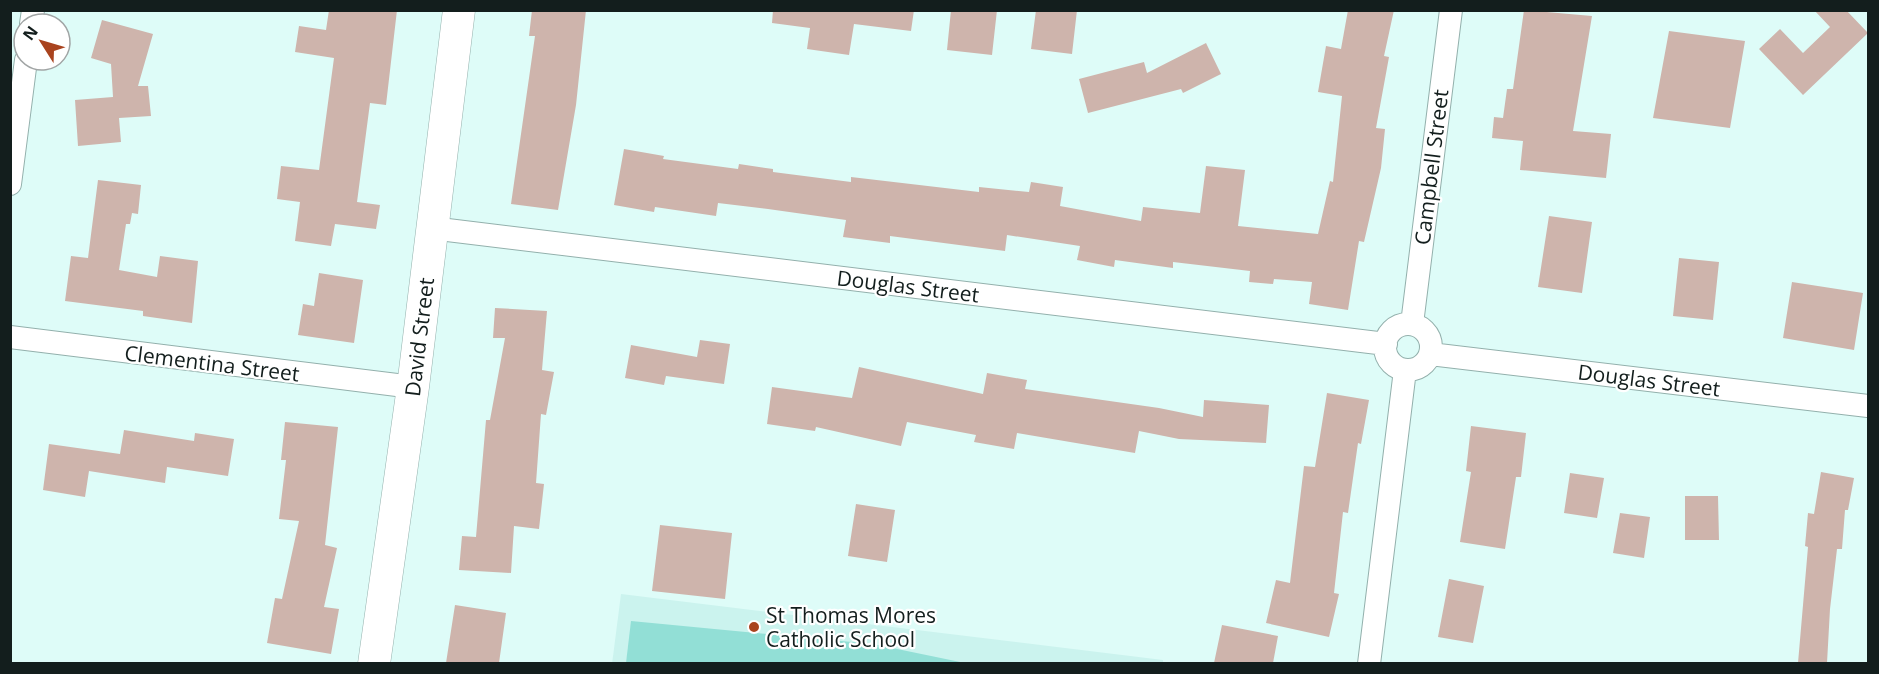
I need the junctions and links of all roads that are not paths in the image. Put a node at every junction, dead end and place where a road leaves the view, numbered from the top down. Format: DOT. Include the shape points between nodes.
graph roads {
  1 [pos="459,10"];
  2 [pos="1451,10"];
  3 [pos="24,72"];
  4 [pos="10,183"];
  5 [pos="431,228"];
  6 [pos="1412,324"];
  7 [pos="10,338"];
  8 [pos="1386,344"];
  9 [pos="1430,354"];
  10 [pos="1405,370"];
  11 [pos="413,387"];
  12 [pos="1869,406"];
  13 [pos="374,663"];
  14 [pos="1369,663"];
  1 -- 5 [label="street, David Street"];
  2 -- 6 [label="street, Campbell Street"];
  3 -- 4 [label="street"];
  5 -- 8 [label="street, Douglas Street"];
  5 -- 11 [label="street, David Street"];
  6 -- 8 [label="street" via="1392,331"];
  6 -- 9 [label="street" via="1429,339"];
  7 -- 11 [label="street, Clementina Street"];
  8 -- 10 [label="street" via="1392,364"];
  9 -- 10 [label="street" via="1420,366"];
  9 -- 12 [label="street, Douglas Street"];
  10 -- 14 [label="street"];
  11 -- 13 [label="street, David Street"];
}
